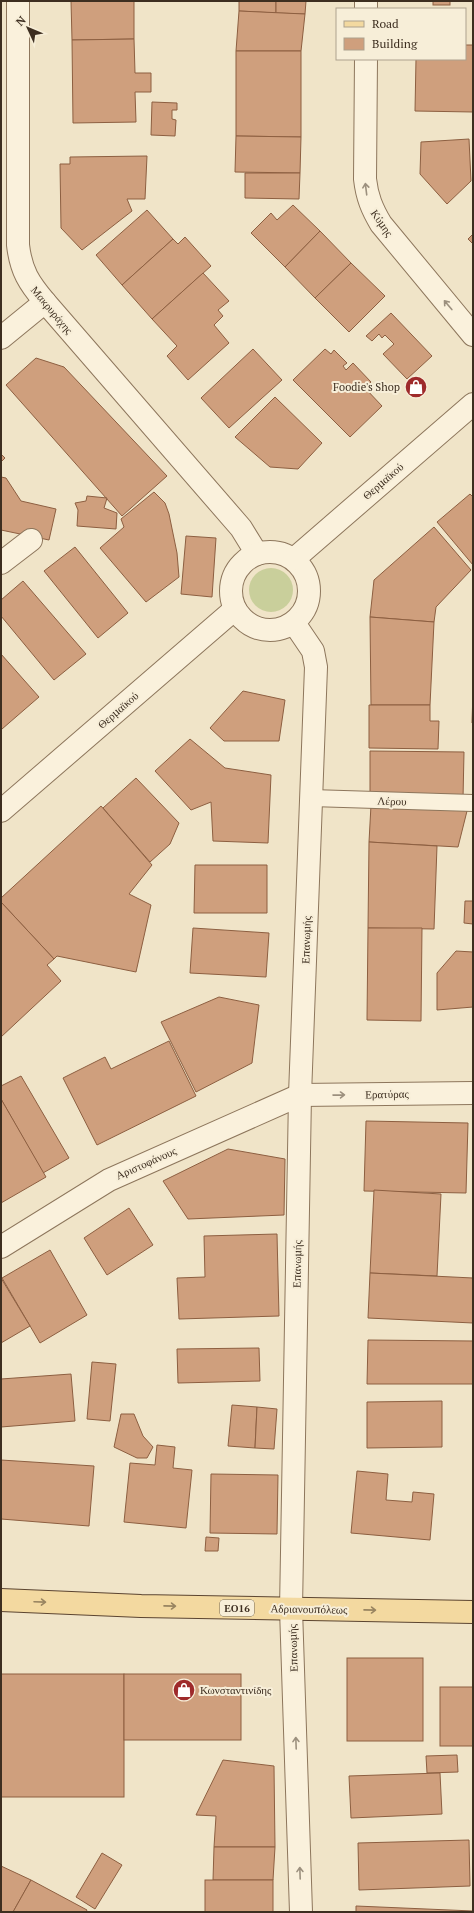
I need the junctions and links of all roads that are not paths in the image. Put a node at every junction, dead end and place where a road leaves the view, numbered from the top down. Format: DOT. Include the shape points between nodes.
graph roads {
  1 [pos="18,1"];
  2 [pos="366,60"];
  3 [pos="46,302"];
  4 [pos="473,335"];
  5 [pos="1,338"];
  6 [pos="473,404"];
  7 [pos="30,540"];
  8 [pos="257,554"];
  9 [pos="294,559"];
  10 [pos="1,563"];
  11 [pos="235,609"];
  12 [pos="294,623"];
  13 [pos="311,798"];
  14 [pos="473,803"];
  15 [pos="1,811"];
  16 [pos="473,1093"];
  17 [pos="300,1095"];
  18 [pos="1,1247"];
  19 [pos="1,1600"];
  20 [pos="291,1609"];
  21 [pos="473,1612"];
  22 [pos="301,1912"];
  1 -- 3 [label="street, Μακρυράχης" via="18,245 20,262 26,277"];
  4 -- 2 [label="street, Κύμης, one-way" via="372,210 365,179"];
  3 -- 5 [label="street"];
  3 -- 8 [label="street, Μακρυράχης" via="241,528"];
  6 -- 9 [label="street, Θερμαϊκού"];
  7 -- 10 [label="street"];
  8 -- 9 [label="street" via="265,551 277,552"];
  8 -- 11 [label="street" via="243,562 236,571 231,593"];
  9 -- 12 [label="street" via="299,562 310,586 309,600"];
  11 -- 12 [label="street" via="248,623 259,629 283,628"];
  11 -- 15 [label="street, Θερμαϊκού"];
  12 -- 13 [label="street, Επανωμής" via="313,651 316,660"];
  13 -- 14 [label="lane, Λέρου"];
  13 -- 17 [label="street, Επανωμής"];
  17 -- 16 [label="street, Ερατύρας, one-way"];
  17 -- 18 [label="street, Αριστοφάνους" via="109,1180"];
  17 -- 20 [label="street, Επανωμής"];
  19 -- 20 [label="main road, Αδριανουπόλεως / ΕΟ16, one-way"];
  20 -- 21 [label="main road, Αδριανουπόλεως / ΕΟ16, one-way"];
  22 -- 20 [label="street, Επανωμής, one-way"];
}
